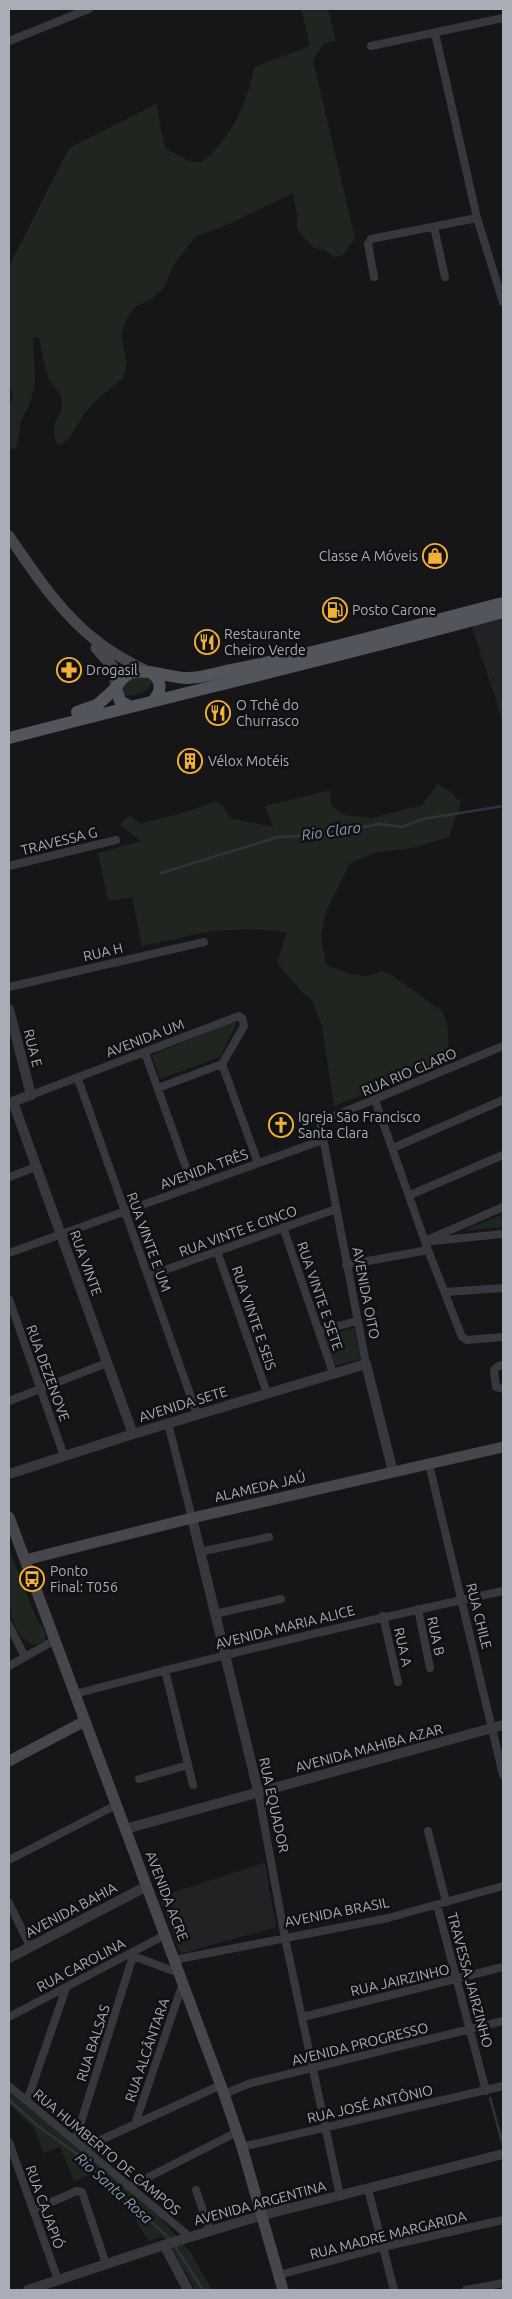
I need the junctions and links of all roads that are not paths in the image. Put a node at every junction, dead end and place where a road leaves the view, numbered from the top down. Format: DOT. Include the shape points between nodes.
graph roads {
  1 [pos="89,9"];
  2 [pos="503,18"];
  3 [pos="435,33"];
  4 [pos="9,41"];
  5 [pos="371,46"];
  6 [pos="477,218"];
  7 [pos="434,227"];
  8 [pos="374,276"];
  9 [pos="445,277"];
  10 [pos="503,302"];
  11 [pos="9,536"];
  12 [pos="9,544"];
  13 [pos="503,603"];
  14 [pos="503,612"];
  15 [pos="149,672"];
  16 [pos="116,687"];
  17 [pos="154,700"];
  18 [pos="129,706"];
  19 [pos="9,730"];
  20 [pos="9,738"];
  21 [pos="116,840"];
  22 [pos="9,866"];
  23 [pos="204,942"];
  24 [pos="9,987"];
  25 [pos="9,1009"];
  26 [pos="503,1046"];
  27 [pos="145,1053"];
  28 [pos="222,1064"];
  29 [pos="78,1079"];
  30 [pos="158,1088"];
  31 [pos="31,1095"];
  32 [pos="375,1100"];
  33 [pos="503,1100"];
  34 [pos="11,1102"];
  35 [pos="324,1119"];
  36 [pos="323,1140"];
  37 [pos="393,1148"];
  38 [pos="503,1155"];
  39 [pos="258,1163"];
  40 [pos="36,1167"];
  41 [pos="9,1177"];
  42 [pos="193,1187"];
  43 [pos="410,1195"];
  44 [pos="503,1208"];
  45 [pos="336,1209"];
  46 [pos="125,1211"];
  47 [pos="283,1228"];
  48 [pos="61,1234"];
  49 [pos="503,1234"];
  50 [pos="425,1241"];
  51 [pos="428,1250"];
  52 [pos="217,1251"];
  53 [pos="9,1253"];
  54 [pos="346,1265"];
  55 [pos="148,1276"];
  56 [pos="503,1288"];
  57 [pos="445,1292"];
  58 [pos="9,1299"];
  59 [pos="357,1321"];
  60 [pos="18,1324"];
  61 [pos="9,1327"];
  62 [pos="319,1331"];
  63 [pos="503,1336"];
  64 [pos="107,1363"];
  65 [pos="366,1364"];
  66 [pos="503,1365"];
  67 [pos="333,1373"];
  68 [pos="41,1389"];
  69 [pos="503,1390"];
  70 [pos="267,1393"];
  71 [pos="9,1401"];
  72 [pos="197,1414"];
  73 [pos="168,1423"];
  74 [pos="133,1434"];
  75 [pos="503,1447"];
  76 [pos="64,1456"];
  77 [pos="429,1464"];
  78 [pos="393,1472"];
  79 [pos="9,1474"];
  80 [pos="9,1517"];
  81 [pos="192,1518"];
  82 [pos="269,1537"];
  83 [pos="200,1552"];
  84 [pos="25,1560"];
  85 [pos="503,1591"];
  86 [pos="281,1599"];
  87 [pos="463,1600"];
  88 [pos="418,1609"];
  89 [pos="215,1614"];
  90 [pos="383,1616"];
  91 [pos="9,1624"];
  92 [pos="55,1640"];
  93 [pos="225,1654"];
  94 [pos="25,1657"];
  95 [pos="9,1666"];
  96 [pos="430,1668"];
  97 [pos="165,1670"];
  98 [pos="398,1682"];
  99 [pos="75,1694"];
  100 [pos="85,1721"];
  101 [pos="498,1727"];
  102 [pos="9,1760"];
  103 [pos="188,1765"];
  104 [pos="503,1775"];
  105 [pos="140,1779"];
  106 [pos="193,1785"];
  107 [pos="258,1791"];
  108 [pos="116,1805"];
  109 [pos="125,1829"];
  110 [pos="428,1831"];
  111 [pos="9,1860"];
  112 [pos="146,1886"];
  113 [pos="503,1886"];
  114 [pos="446,1902"];
  115 [pos="9,1903"];
  116 [pos="437,1905"];
  117 [pos="165,1935"];
  118 [pos="286,1938"];
  119 [pos="30,1946"];
  120 [pos="132,1955"];
  121 [pos="9,1958"];
  122 [pos="174,1960"];
  123 [pos="503,1968"];
  124 [pos="181,1978"];
  125 [pos="456,1980"];
  126 [pos="66,1988"];
  127 [pos="9,2017"];
  128 [pos="303,2017"];
  129 [pos="503,2021"];
  130 [pos="470,2030"];
  131 [pos="312,2070"];
  132 [pos="503,2086"];
  133 [pos="10,2088"];
  134 [pos="223,2090"];
  135 [pos="486,2090"];
  136 [pos="27,2101"];
  137 [pos="135,2124"];
  138 [pos="324,2127"];
  139 [pos="237,2132"];
  140 [pos="75,2141"];
  141 [pos="9,2142"];
  142 [pos="242,2147"];
  143 [pos="83,2148"];
  144 [pos="503,2155"];
  145 [pos="129,2187"];
  146 [pos="368,2188"];
  147 [pos="196,2190"];
  148 [pos="340,2196"];
  149 [pos="33,2210"];
  150 [pos="263,2215"];
  151 [pos="503,2220"];
  152 [pos="210,2231"];
  153 [pos="185,2238"];
  154 [pos="166,2244"];
  155 [pos="382,2247"];
  156 [pos="106,2264"];
  157 [pos="279,2275"];
  158 [pos="58,2280"];
  159 [pos="503,2283"];
  160 [pos="28,2290"];
  161 [pos="188,2290"];
  162 [pos="283,2290"];
  163 [pos="394,2290"];
  164 [pos="466,2290"];
  1 -- 4 [label="street"];
  2 -- 3 [label="street"];
  3 -- 5 [label="street"];
  3 -- 6 [label="street"];
  6 -- 7 [label="street"];
  6 -- 10 [label="street"];
  7 -- 8 [label="street" via="371,239 368,244"];
  7 -- 9 [label="street"];
  11 -- 15 [label="main road" via="50,594 75,622 99,644"];
  12 -- 16 [label="main road" via="57,611 109,661 115,672"];
  13 -- 15 [label="main road" via="263,664 188,678"];
  14 -- 17 [label="main road"];
  15 -- 16 [label="main road" via="127,674"];
  15 -- 17 [label="main road" via="156,676 160,685"];
  16 -- 18 [label="main road" via="117,697"];
  16 -- 19 [label="main road" via="91,708"];
  17 -- 18 [label="main road"];
  18 -- 20 [label="main road"];
  21 -- 22 [label="street, TRAVESSA G"];
  23 -- 24 [label="street, RUA H"];
  25 -- 31 [label="street, RUA E"];
  26 -- 32 [label="street, RUA RIO CLARO"];
  27 -- 28 [label="street, AVENIDA UM" via="239,1016 244,1026"];
  27 -- 29 [label="street, AVENIDA UM"];
  27 -- 30 [label="street"];
  28 -- 30 [label="street"];
  28 -- 39 [label="street"];
  29 -- 31 [label="street, AVENIDA UM"];
  29 -- 46 [label="street, RUA VINTE E UM"];
  30 -- 42 [label="street"];
  31 -- 34 [label="street, AVENIDA UM"];
  32 -- 35 [label="street, RUA RIO CLARO"];
  32 -- 37 [label="street"];
  33 -- 37 [label="street"];
  34 -- 40 [label="street, RUA VINTE"];
  35 -- 36 [label="street, AVENIDA OITO" via="320,1122"];
  36 -- 39 [label="street, AVENIDA TRÊS"];
  36 -- 45 [label="street, AVENIDA OITO"];
  37 -- 43 [label="street"];
  38 -- 43 [label="street"];
  39 -- 42 [label="street, AVENIDA TRÊS"];
  40 -- 41 [label="street"];
  40 -- 48 [label="street, RUA VINTE"];
  42 -- 46 [label="street, AVENIDA TRÊS"];
  43 -- 50 [label="street"];
  44 -- 50 [label="street"];
  45 -- 47 [label="street, RUA VINTE E CINCO"];
  45 -- 54 [label="street, AVENIDA OITO"];
  46 -- 48 [label="street, AVENIDA TRÊS"];
  46 -- 55 [label="street, RUA VINTE E UM"];
  47 -- 52 [label="street, RUA VINTE E CINCO"];
  47 -- 62 [label="street, RUA VINTE E SETE"];
  48 -- 53 [label="street, AVENIDA TRÊS"];
  48 -- 64 [label="street, RUA VINTE"];
  49 -- 50 [label="street"];
  50 -- 51 [label="street"];
  51 -- 54 [label="street"];
  51 -- 57 [label="street"];
  52 -- 55 [label="street, RUA VINTE E CINCO"];
  52 -- 70 [label="street, RUA VINTE E SEIS"];
  54 -- 59 [label="street, AVENIDA OITO"];
  55 -- 72 [label="street, RUA VINTE E UM"];
  56 -- 57 [label="street"];
  57 -- 63 [label="street" via="464,1339"];
  58 -- 60 [label="street, RUA DEZENOVE"];
  59 -- 62 [label="street"];
  59 -- 65 [label="street, AVENIDA OITO"];
  60 -- 61 [label="street"];
  60 -- 68 [label="street, RUA DEZENOVE"];
  62 -- 67 [label="street, RUA VINTE E SETE"];
  64 -- 68 [label="street"];
  64 -- 74 [label="street, RUA VINTE"];
  65 -- 67 [label="street, AVENIDA SETE"];
  65 -- 78 [label="street, AVENIDA OITO"];
  66 -- 69 [label="street" via="494,1370 496,1387"];
  67 -- 70 [label="street, AVENIDA SETE"];
  68 -- 71 [label="street"];
  68 -- 76 [label="street, RUA DEZENOVE"];
  70 -- 72 [label="street, AVENIDA SETE"];
  72 -- 73 [label="street, AVENIDA SETE"];
  73 -- 74 [label="street, AVENIDA SETE"];
  73 -- 81 [label="street, RUA EQUADOR"];
  74 -- 76 [label="street, AVENIDA SETE"];
  75 -- 77 [label="main road, ALAMEDA JAÚ" via="463,1461"];
  76 -- 79 [label="street, AVENIDA SETE"];
  77 -- 78 [label="main road, ALAMEDA JAÚ"];
  77 -- 87 [label="street, RUA CHILE"];
  78 -- 81 [label="main road, ALAMEDA JAÚ"];
  80 -- 84 [label="main road, AVENIDA ACRE"];
  81 -- 83 [label="street, RUA EQUADOR"];
  81 -- 84 [label="main road, ALAMEDA JAÚ"];
  82 -- 83 [label="street"];
  83 -- 89 [label="street, RUA EQUADOR"];
  84 -- 92 [label="main road, AVENIDA ACRE"];
  85 -- 87 [label="street, AVENIDA MARIA ALICE"];
  86 -- 89 [label="street"];
  87 -- 88 [label="street, AVENIDA MARIA ALICE"];
  87 -- 101 [label="street, RUA CHILE"];
  88 -- 90 [label="street, AVENIDA MARIA ALICE"];
  88 -- 96 [label="street, RUA B"];
  89 -- 93 [label="street, RUA EQUADOR"];
  90 -- 93 [label="street, AVENIDA MARIA ALICE"];
  90 -- 98 [label="street, RUA A"];
  91 -- 94 [label="street"];
  92 -- 94 [label="street"];
  92 -- 99 [label="main road, AVENIDA ACRE"];
  93 -- 97 [label="street, AVENIDA MARIA ALICE"];
  93 -- 107 [label="street, RUA EQUADOR"];
  94 -- 95 [label="street"];
  97 -- 99 [label="street, AVENIDA MARIA ALICE"];
  97 -- 103 [label="street"];
  99 -- 100 [label="main road, AVENIDA ACRE"];
  100 -- 102 [label="main road"];
  100 -- 108 [label="main road, AVENIDA ACRE"];
  101 -- 104 [label="street, RUA CHILE"];
  101 -- 107 [label="street, AVENIDA MAHIBA AZAR"];
  103 -- 105 [label="street"];
  103 -- 106 [label="street"];
  107 -- 109 [label="street, AVENIDA MAHIBA AZAR"];
  107 -- 118 [label="street, RUA EQUADOR"];
  108 -- 109 [label="main road, AVENIDA ACRE"];
  108 -- 111 [label="street"];
  109 -- 112 [label="main road, AVENIDA ACRE"];
  110 -- 114 [label="street"];
  112 -- 117 [label="main road, AVENIDA ACRE"];
  112 -- 119 [label="street, AVENIDA BAHIA"];
  113 -- 114 [label="street, AVENIDA BRASIL"];
  114 -- 116 [label="street, AVENIDA BRASIL"];
  115 -- 119 [label="street"];
  116 -- 118 [label="street, AVENIDA BRASIL"];
  116 -- 125 [label="street, TRAVESSA JAIRZINHO"];
  117 -- 120 [label="street, RUA CAROLINA"];
  117 -- 122 [label="main road, AVENIDA ACRE"];
  118 -- 122 [label="street, AVENIDA BRASIL"];
  118 -- 128 [label="street, RUA EQUADOR"];
  119 -- 121 [label="street, AVENIDA BAHIA"];
  120 -- 124 [label="street"];
  120 -- 126 [label="street, RUA CAROLINA"];
  120 -- 140 [label="street, RUA BALSAS"];
  122 -- 124 [label="main road, AVENIDA ACRE"];
  123 -- 125 [label="street, RUA JAIRZINHO"];
  124 -- 134 [label="main road, AVENIDA ACRE"];
  124 -- 137 [label="street, RUA ALCÂNTARA"];
  125 -- 128 [label="street, RUA JAIRZINHO"];
  125 -- 130 [label="street, TRAVESSA JAIRZINHO"];
  126 -- 127 [label="street, RUA CAROLINA"];
  126 -- 136 [label="street"];
  128 -- 131 [label="street, RUA EQUADOR"];
  129 -- 130 [label="street, AVENIDA PROGRESSO"];
  130 -- 131 [label="street, AVENIDA PROGRESSO"];
  130 -- 135 [label="street, TRAVESSA JAIRZINHO"];
  131 -- 134 [label="street, AVENIDA PROGRESSO"];
  131 -- 138 [label="street, RUA EQUADOR"];
  132 -- 135 [label="street, RUA JOSÉ ANTÔNIO"];
  133 -- 136 [label="street, RUA HUMBERTO DE CAMPOS"];
  134 -- 137 [label="street, AVENIDA PROGRESSO"];
  134 -- 139 [label="main road, AVENIDA ACRE"];
  135 -- 138 [label="street, RUA JOSÉ ANTÔNIO"];
  136 -- 140 [label="street, RUA HUMBERTO DE CAMPOS"];
  137 -- 143 [label="street, AVENIDA PROGRESSO"];
  138 -- 142 [label="street, RUA JOSÉ ANTÔNIO"];
  138 -- 148 [label="street, RUA EQUADOR"];
  139 -- 142 [label="main road, AVENIDA ACRE"];
  139 -- 145 [label="street"];
  140 -- 143 [label="street, RUA HUMBERTO DE CAMPOS"];
  141 -- 149 [label="street, RUA CAJAPIÓ"];
  142 -- 150 [label="main road, AVENIDA ACRE"];
  143 -- 145 [label="street, RUA HUMBERTO DE CAMPOS"];
  144 -- 146 [label="street, AVENIDA ARGENTINA"];
  145 -- 153 [label="street, RUA HUMBERTO DE CAMPOS"];
  146 -- 148 [label="street, AVENIDA ARGENTINA"];
  146 -- 155 [label="street"];
  147 -- 152 [label="street"];
  148 -- 150 [label="street, AVENIDA ARGENTINA"];
  149 -- 156 [label="street" via="80,2191 85,2195"];
  149 -- 158 [label="street, RUA CAJAPIÓ"];
  150 -- 152 [label="street, AVENIDA ARGENTINA"];
  150 -- 157 [label="main road, AVENIDA ACRE"];
  151 -- 155 [label="street, RUA MADRE MARGARIDA"];
  152 -- 153 [label="street, AVENIDA ARGENTINA"];
  153 -- 154 [label="street, AVENIDA ARGENTINA"];
  154 -- 156 [label="street, AVENIDA ARGENTINA"];
  154 -- 161 [label="street"];
  155 -- 157 [label="street, RUA MADRE MARGARIDA"];
  155 -- 163 [label="street"];
  156 -- 158 [label="street, AVENIDA ARGENTINA"];
  157 -- 162 [label="main road, AVENIDA ACRE"];
  158 -- 160 [label="street, AVENIDA ARGENTINA"];
  159 -- 164 [label="street"];
}
